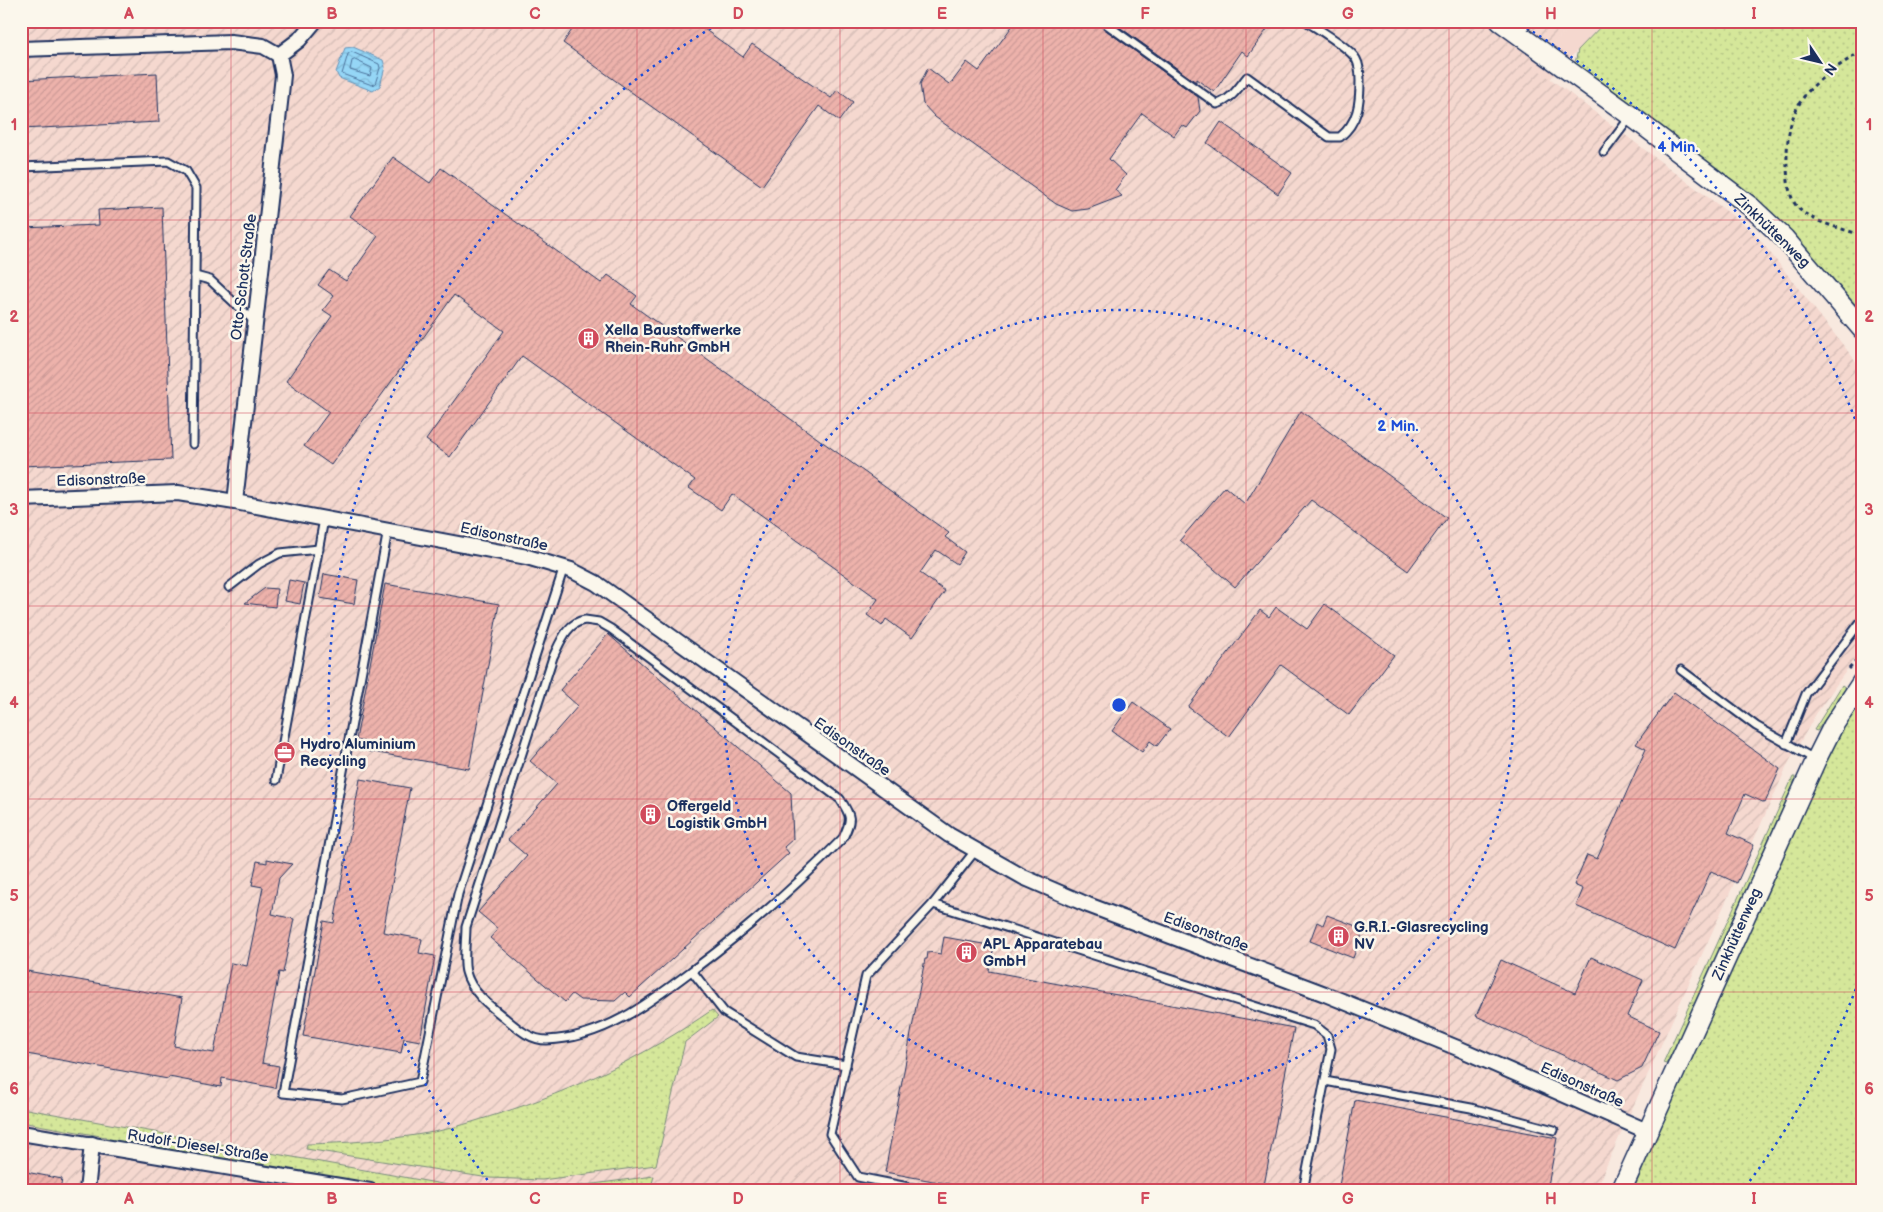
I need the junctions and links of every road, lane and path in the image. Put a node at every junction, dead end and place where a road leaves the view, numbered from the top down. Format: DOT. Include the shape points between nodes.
graph roads {
  1 [pos="315,21"];
  2 [pos="1102,21"];
  3 [pos="1306,21"];
  4 [pos="1500,21"];
  5 [pos="1524,28"];
  6 [pos="21,49"];
  7 [pos="1862,51"];
  8 [pos="279,55"];
  9 [pos="1631,116"];
  10 [pos="1604,152"];
  11 [pos="21,166"];
  12 [pos="1862,235"];
  13 [pos="195,276"];
  14 [pos="255,322"];
  15 [pos="1862,329"];
  16 [pos="193,444"];
  17 [pos="21,499"];
  18 [pos="234,502"];
  19 [pos="324,519"];
  20 [pos="388,530"];
  21 [pos="319,549"];
  22 [pos="564,567"];
  23 [pos="229,587"];
  24 [pos="1862,620"];
  25 [pos="1681,670"];
  26 [pos="1862,682"];
  27 [pos="1786,744"];
  28 [pos="1816,760"];
  29 [pos="276,780"];
  30 [pos="975,851"];
  31 [pos="932,904"];
  32 [pos="692,971"];
  33 [pos="846,1065"];
  34 [pos="1325,1081"];
  35 [pos="1554,1130"];
  36 [pos="1649,1132"];
  37 [pos="21,1133"];
  38 [pos="92,1144"];
  39 [pos="87,1191"];
  40 [pos="370,1191"];
  41 [pos="928,1191"];
  42 [pos="1303,1191"];
  43 [pos="1622,1191"];
  1 -- 8 [label="street" via="299,40"];
  2 -- 3 [label="lane" via="1217,104 1234,94 1247,77 1329,137 1340,137 1354,120 1360,102 1360,69 1348,50"];
  4 -- 5 [label="street, Zinkhüttenweg"];
  5 -- 9 [label="street, Zinkhüttenweg"];
  6 -- 8 [label="street" via="231,42 263,46"];
  7 -- 12 [label="path" via="1821,78 1806,93 1796,108 1787,151 1790,195 1796,205 1820,221"];
  8 -- 14 [label="street, Otto-Schott-Straße" via="283,75"];
  9 -- 10 [label="lane"];
  9 -- 15 [label="street, Zinkhüttenweg" via="1751,207 1791,246"];
  11 -- 13 [label="lane" via="168,161 186,171 196,188"];
  13 -- 14 [label="lane" via="210,280"];
  13 -- 16 [label="lane"];
  14 -- 18 [label="street, Otto-Schott-Straße"];
  17 -- 18 [label="street, Edisonstraße" via="178,493"];
  18 -- 19 [label="street, Edisonstraße"];
  19 -- 20 [label="street, Edisonstraße"];
  19 -- 21 [label="lane"];
  20 -- 22 [label="street, Edisonstraße" via="527,556"];
  20 -- 22 [label="lane" via="283,1093 342,1099 420,1082 458,894"];
  21 -- 23 [label="lane" via="280,553"];
  21 -- 29 [label="lane"];
  22 -- 30 [label="street, Edisonstraße" via="596,583"];
  24 -- 27 [label="lane" via="1806,694"];
  25 -- 27 [label="lane" via="1756,726"];
  26 -- 28 [label="street, Zinkhüttenweg" via="1833,726"];
  27 -- 28 [label="lane"];
  28 -- 36 [label="street, Zinkhüttenweg"];
  30 -- 31 [label="lane"];
  30 -- 36 [label="street, Edisonstraße" via="1088,906 1325,994"];
  31 -- 33 [label="lane" via="866,976"];
  31 -- 34 [label="lane" via="1314,1025 1327,1035 1331,1049"];
  32 -- 32 [label="lane" via="742,933 843,838 850,823 848,811 840,799 611,629 599,622 578,621 561,640 554,657 466,927 466,972 486,1002 525,1034 546,1040 594,1031 626,1017"];
  32 -- 33 [label="lane" via="724,1012 796,1056"];
  33 -- 41 [label="lane" via="830,1134 853,1170 858,1176"];
  34 -- 35 [label="lane" via="1471,1108"];
  34 -- 42 [label="lane"];
  36 -- 43 [label="street, Zinkhüttenweg"];
  37 -- 38 [label="street, Rudolf-Diesel-Straße"];
  38 -- 39 [label="street"];
  38 -- 40 [label="street, Rudolf-Diesel-Straße"];
}
